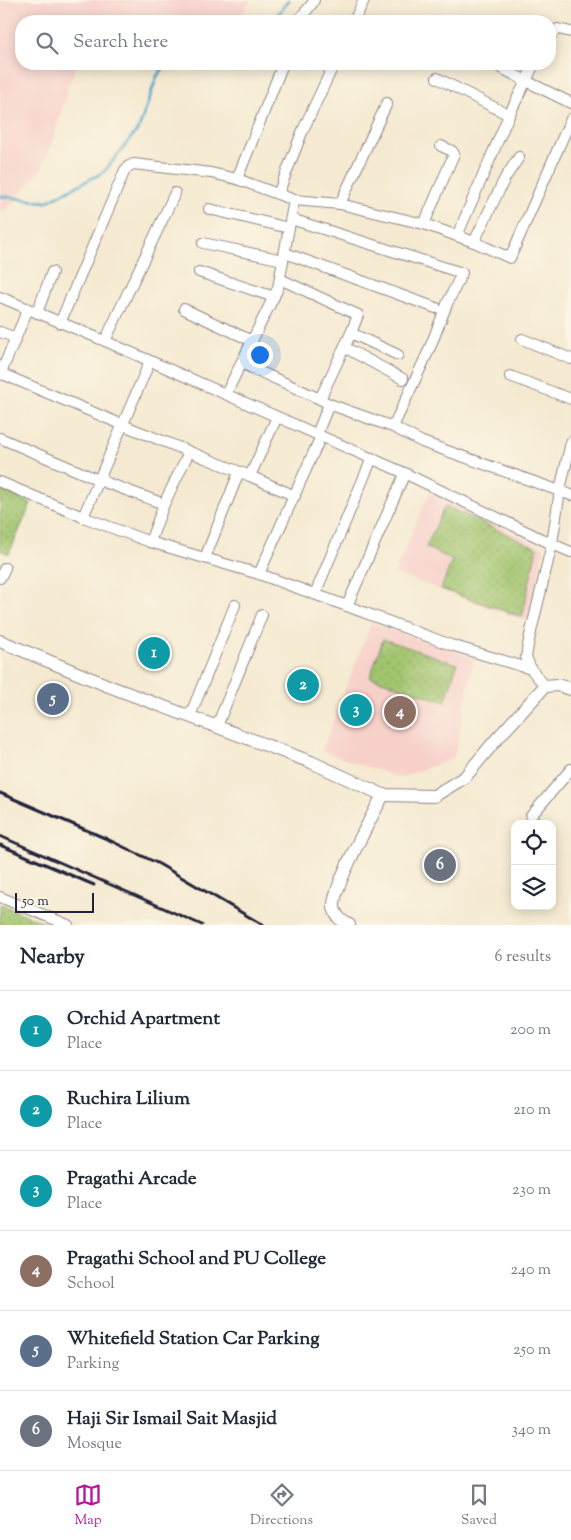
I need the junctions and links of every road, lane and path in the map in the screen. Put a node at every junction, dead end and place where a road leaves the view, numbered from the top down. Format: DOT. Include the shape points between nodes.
graph roads {
  1 [pos="314,0"];
  2 [pos="364,0"];
  3 [pos="302,15"];
  4 [pos="357,15"];
  5 [pos="556,30"];
  6 [pos="571,32"];
  7 [pos="281,70"];
  8 [pos="331,70"];
  9 [pos="505,70"];
  10 [pos="531,70"];
  11 [pos="437,78"];
  12 [pos="526,81"];
  13 [pos="387,102"];
  14 [pos="571,103"];
  15 [pos="509,115"];
  16 [pos="571,119"];
  17 [pos="441,146"];
  18 [pos="519,157"];
  19 [pos="237,179"];
  20 [pos="175,192"];
  21 [pos="278,194"];
  22 [pos="294,200"];
  23 [pos="340,204"];
  24 [pos="209,209"];
  25 [pos="290,223"];
  26 [pos="424,224"];
  27 [pos="457,236"];
  28 [pos="474,242"];
  29 [pos="203,243"];
  30 [pos="284,257"];
  31 [pos="52,272"];
  32 [pos="199,272"];
  33 [pos="280,279"];
  34 [pos="0,297"];
  35 [pos="274,297"];
  36 [pos="436,308"];
  37 [pos="184,309"];
  38 [pos="32,311"];
  39 [pos="60,323"];
  40 [pos="0,332"];
  41 [pos="351,333"];
  42 [pos="16,338"];
  43 [pos="522,339"];
  44 [pos="105,341"];
  45 [pos="252,342"];
  46 [pos="344,347"];
  47 [pos="398,355"];
  48 [pos="571,359"];
  49 [pos="150,361"];
  50 [pos="241,363"];
  51 [pos="0,374"];
  52 [pos="510,376"];
  53 [pos="404,378"];
  54 [pos="226,394"];
  55 [pos="571,398"];
  56 [pos="324,402"];
  57 [pos="277,417"];
  58 [pos="122,425"];
  59 [pos="392,427"];
  60 [pos="319,435"];
  61 [pos="0,438"];
  62 [pos="571,442"];
  63 [pos="188,452"];
  64 [pos="372,458"];
  65 [pos="239,472"];
  66 [pos="405,473"];
  67 [pos="250,476"];
  68 [pos="99,480"];
  69 [pos="0,482"];
  70 [pos="560,490"];
  71 [pos="571,495"];
  72 [pos="295,496"];
  73 [pos="164,504"];
  74 [pos="83,517"];
  75 [pos="150,542"];
  76 [pos="552,544"];
  77 [pos="571,552"];
  78 [pos="205,558"];
  79 [pos="5,568"];
  80 [pos="259,574"];
  81 [pos="0,578"];
  82 [pos="315,594"];
  83 [pos="235,605"];
  84 [pos="347,606"];
  85 [pos="262,615"];
  86 [pos="0,641"];
  87 [pos="531,669"];
  88 [pos="545,686"];
  89 [pos="571,688"];
  90 [pos="190,716"];
  91 [pos="217,726"];
  92 [pos="571,769"];
  93 [pos="383,794"];
  94 [pos="531,816"];
  95 [pos="0,897"];
  96 [pos="68,925"];
  97 [pos="349,925"];
  1 -- 3 [label="street"];
  2 -- 4 [label="street"];
  5 -- 6 [label="street"];
  7 -- 19 [label="street"];
  8 -- 21 [label="street"];
  9 -- 12 [label="street"];
  10 -- 12 [label="street"];
  11 -- 15 [label="street"];
  12 -- 14 [label="street"];
  12 -- 15 [label="street"];
  13 -- 23 [label="street"];
  15 -- 27 [label="street"];
  16 -- 28 [label="street" via="510,258"];
  17 -- 26 [label="street" via="454,154"];
  18 -- 28 [label="street" via="501,185"];
  19 -- 21 [label="street"];
  19 -- 39 [label="street" via="202,172 129,166"];
  20 -- 44 [label="street"];
  21 -- 22 [label="street"];
  22 -- 23 [label="street"];
  22 -- 25 [label="street"];
  23 -- 26 [label="street"];
  24 -- 25 [label="street"];
  25 -- 30 [label="street"];
  25 -- 59 [label="street" via="462,273"];
  26 -- 27 [label="street"];
  27 -- 28 [label="street"];
  29 -- 30 [label="street"];
  30 -- 33 [label="street"];
  30 -- 36 [label="street"];
  31 -- 38 [label="street"];
  32 -- 35 [label="street"];
  33 -- 35 [label="street"];
  33 -- 41 [label="street" via="357,314"];
  34 -- 38 [label="street"];
  35 -- 45 [label="street"];
  37 -- 45 [label="street"];
  38 -- 39 [label="street"];
  38 -- 42 [label="street"];
  39 -- 44 [label="street"];
  40 -- 42 [label="street"];
  41 -- 46 [label="street"];
  41 -- 47 [label="street"];
  42 -- 51 [label="street"];
  43 -- 48 [label="street"];
  44 -- 49 [label="street"];
  45 -- 50 [label="street"];
  46 -- 53 [label="street"];
  46 -- 56 [label="street"];
  49 -- 54 [label="street"];
  49 -- 58 [label="street"];
  50 -- 54 [label="street"];
  50 -- 56 [label="street"];
  51 -- 58 [label="street"];
  52 -- 55 [label="street"];
  54 -- 57 [label="street"];
  56 -- 59 [label="street"];
  56 -- 60 [label="street"];
  57 -- 60 [label="street"];
  57 -- 67 [label="street"];
  58 -- 63 [label="street"];
  58 -- 68 [label="street"];
  59 -- 70 [label="street" via="422,442"];
  60 -- 64 [label="street"];
  60 -- 72 [label="street"];
  61 -- 68 [label="street"];
  62 -- 70 [label="street"];
  63 -- 65 [label="street"];
  63 -- 73 [label="street"];
  64 -- 66 [label="street"];
  64 -- 82 [label="street"];
  65 -- 67 [label="street"];
  65 -- 78 [label="street"];
  66 -- 76 [label="street"];
  66 -- 84 [label="street"];
  67 -- 72 [label="street"];
  68 -- 73 [label="street"];
  68 -- 74 [label="street"];
  69 -- 74 [label="street"];
  70 -- 71 [label="street"];
  70 -- 76 [label="street"];
  72 -- 80 [label="street"];
  73 -- 75 [label="street"];
  74 -- 75 [label="street"];
  75 -- 78 [label="street"];
  76 -- 77 [label="street"];
  76 -- 87 [label="street" via="526,657"];
  78 -- 80 [label="street"];
  79 -- 81 [label="street"];
  80 -- 82 [label="street"];
  82 -- 84 [label="street"];
  83 -- 90 [label="street"];
  84 -- 87 [label="street" via="452,646"];
  85 -- 91 [label="street"];
  86 -- 90 [label="street"];
  87 -- 88 [label="street"];
  88 -- 89 [label="street"];
  88 -- 93 [label="street" via="465,777 434,796"];
  90 -- 91 [label="street"];
  91 -- 93 [label="street"];
  92 -- 94 [label="street"];
  93 -- 97 [label="street" via="339,884 334,906 336,915"];
  95 -- 96 [label="street"];
}
